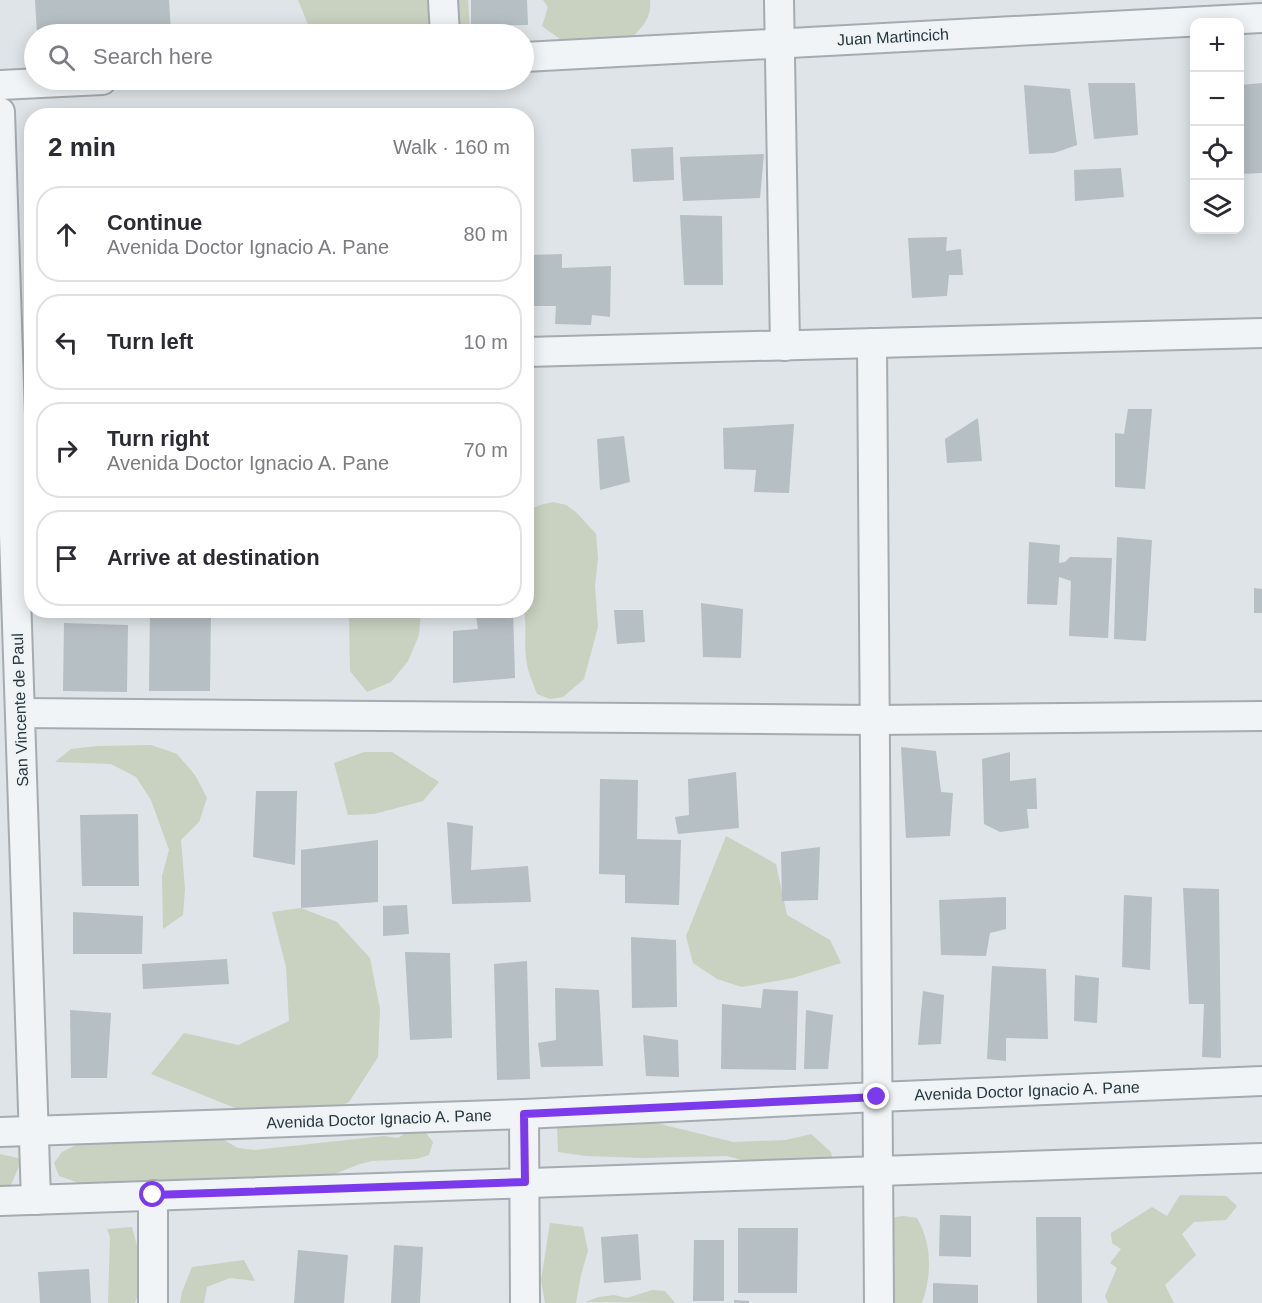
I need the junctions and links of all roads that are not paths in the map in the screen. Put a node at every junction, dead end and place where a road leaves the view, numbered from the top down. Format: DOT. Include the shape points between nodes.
graph roads {
  1 [pos="443,0"];
  2 [pos="779,0"];
  3 [pos="1262,18"];
  4 [pos="445,24"];
  5 [pos="780,44"];
  6 [pos="534,56"];
  7 [pos="24,84"];
  8 [pos="0,85"];
  9 [pos="0,112"];
  10 [pos="1262,333"];
  11 [pos="872,343"];
  12 [pos="785,346"];
  13 [pos="534,352"];
  14 [pos="20,366"];
  15 [pos="7,546"];
  16 [pos="20,713"];
  17 [pos="1262,716"];
  18 [pos="875,720"];
  19 [pos="1262,1082"];
  20 [pos="877,1097"];
  21 [pos="524,1114"];
  22 [pos="34,1130"];
  23 [pos="0,1131"];
  24 [pos="1262,1158"];
  25 [pos="877,1170"];
  26 [pos="525,1182"];
  27 [pos="153,1195"];
  28 [pos="36,1200"];
  29 [pos="0,1201"];
  30 [pos="153,1303"];
  31 [pos="525,1303"];
  32 [pos="879,1303"];
  1 -- 4 [label="street"];
  2 -- 5 [label="street"];
  3 -- 5 [label="street, Juan Martincich"];
  5 -- 6 [label="street, Juan Martincich"];
  5 -- 12 [label="street"];
  7 -- 8 [label="street"];
  9 -- 14 [label="street, San Vincente de Paul"];
  10 -- 11 [label="street"];
  11 -- 12 [label="street"];
  11 -- 18 [label="street"];
  12 -- 13 [label="street"];
  14 -- 15 [label="street, San Vincente de Paul"];
  15 -- 16 [label="street, San Vincente de Paul"];
  16 -- 18 [label="street"];
  16 -- 22 [label="street, San Vincente de Paul"];
  17 -- 18 [label="street"];
  18 -- 20 [label="street"];
  19 -- 20 [label="street, Avenida Doctor Ignacio A. Pane"];
  20 -- 21 [label="street, Avenida Doctor Ignacio A. Pane"];
  20 -- 25 [label="street"];
  21 -- 22 [label="street, Avenida Doctor Ignacio A. Pane"];
  21 -- 26 [label="street"];
  22 -- 23 [label="street, Avenida Doctor Ignacio A. Pane"];
  22 -- 28 [label="street, San Vincente de Paul"];
  24 -- 25 [label="street"];
  25 -- 26 [label="street"];
  25 -- 32 [label="street"];
  26 -- 27 [label="street"];
  26 -- 31 [label="street"];
  27 -- 28 [label="street"];
  27 -- 30 [label="street"];
  28 -- 29 [label="street"];
}
